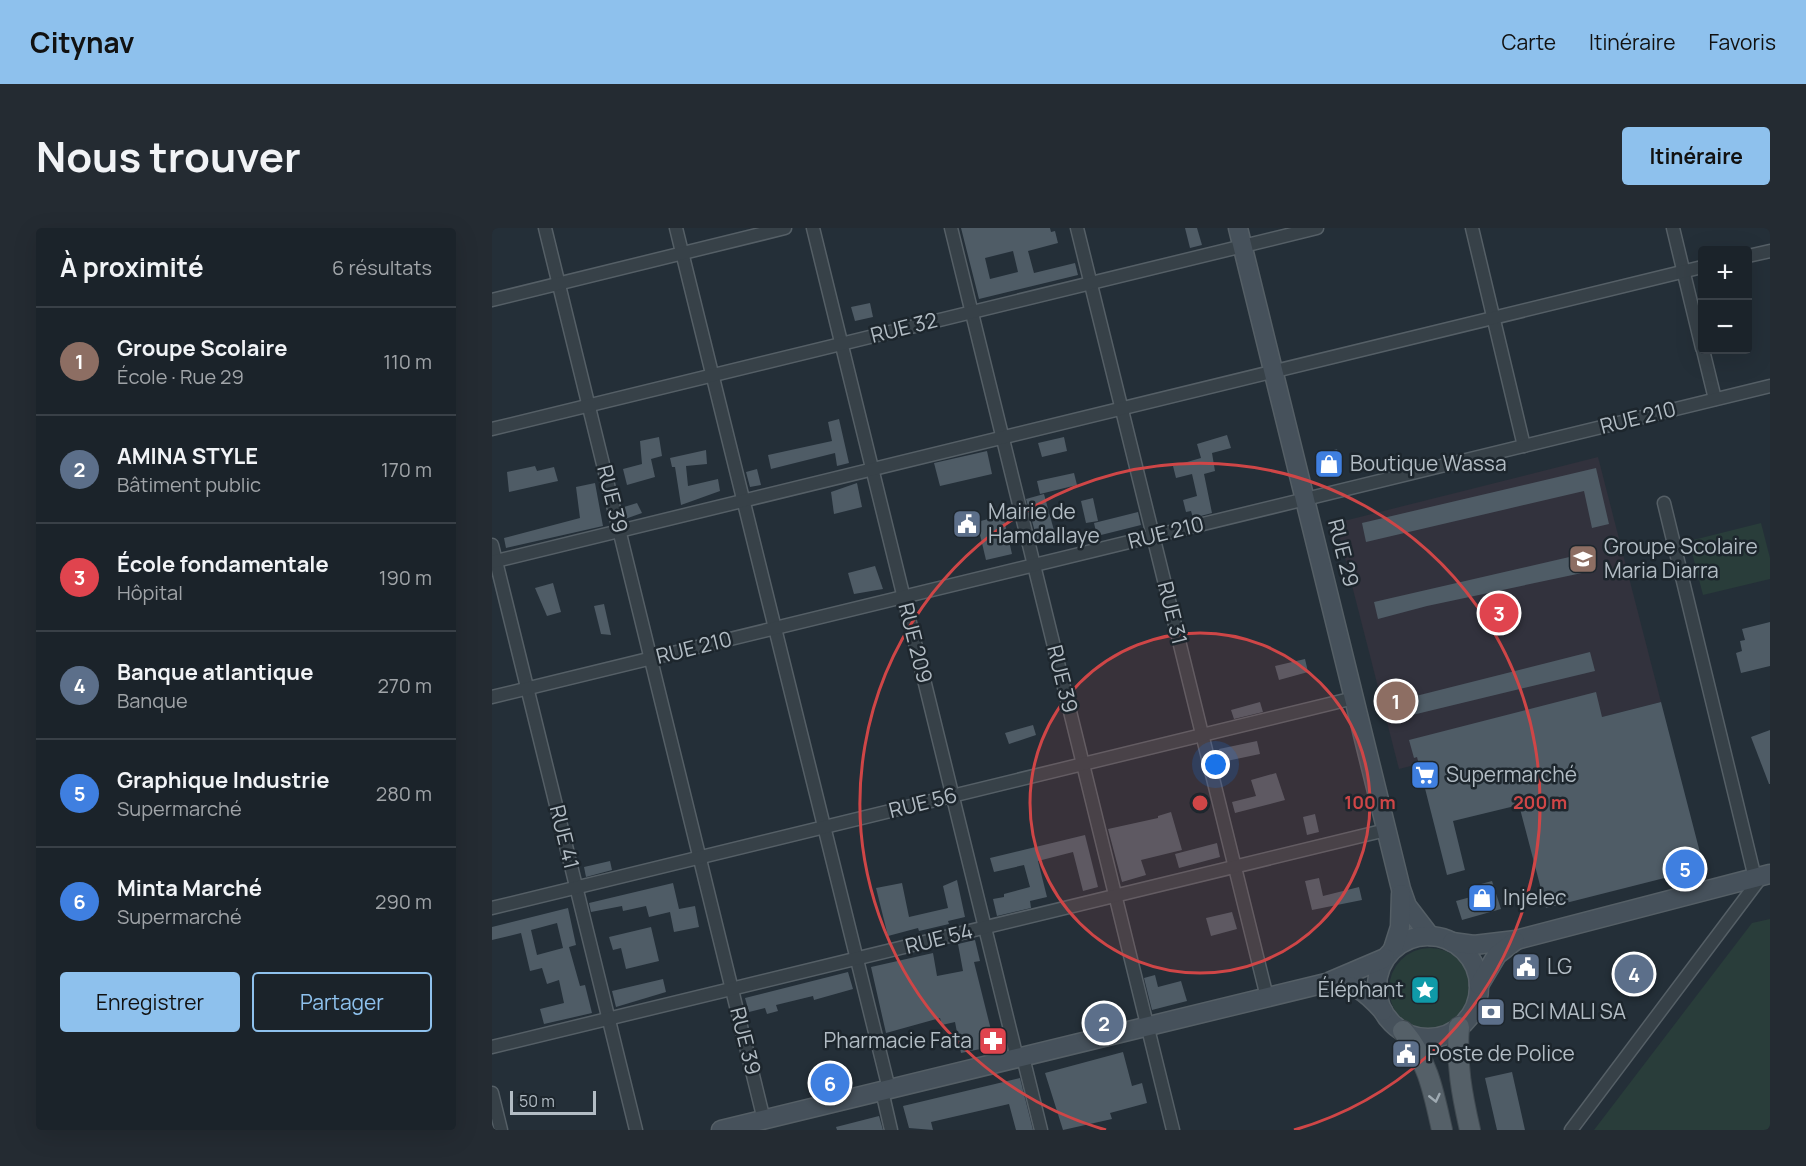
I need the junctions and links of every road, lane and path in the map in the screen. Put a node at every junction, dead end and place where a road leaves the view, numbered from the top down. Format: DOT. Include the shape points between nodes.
graph roads {
  1 [pos="545,228"];
  2 [pos="676,228"];
  3 [pos="786,228"];
  4 [pos="813,228"];
  5 [pos="951,228"];
  6 [pos="1077,228"];
  7 [pos="1238,228"];
  8 [pos="1317,228"];
  9 [pos="1472,228"];
  10 [pos="1673,228"];
  11 [pos="1243,246"];
  12 [pos="1770,251"];
  13 [pos="683,253"];
  14 [pos="1752,255"];
  15 [pos="1698,268"];
  16 [pos="1684,272"];
  17 [pos="1091,283"];
  18 [pos="559,284"];
  19 [pos="492,300"];
  20 [pos="972,312"];
  21 [pos="1494,318"];
  22 [pos="1698,329"];
  23 [pos="841,344"];
  24 [pos="1704,354"];
  25 [pos="1274,372"];
  26 [pos="713,375"];
  27 [pos="1770,386"];
  28 [pos="1715,399"];
  29 [pos="589,405"];
  30 [pos="1122,408"];
  31 [pos="492,429"];
  32 [pos="1003,437"];
  33 [pos="1524,446"];
  34 [pos="872,469"];
  35 [pos="1305,499"];
  36 [pos="744,500"];
  37 [pos="1664,503"];
  38 [pos="620,531"];
  39 [pos="1153,536"];
  40 [pos="492,545"];
  41 [pos="494,561"];
  42 [pos="1034,565"];
  43 [pos="904,596"];
  44 [pos="775,628"];
  45 [pos="651,658"];
  46 [pos="527,688"];
  47 [pos="492,697"];
  48 [pos="1354,698"];
  49 [pos="1202,735"];
  50 [pos="1083,764"];
  51 [pos="953,796"];
  52 [pos="824,827"];
  53 [pos="1386,830"];
  54 [pos="699,858"];
  55 [pos="1234,867"];
  56 [pos="1762,876"];
  57 [pos="577,888"];
  58 [pos="1401,889"];
  59 [pos="1115,896"];
  60 [pos="492,908"];
  61 [pos="985,927"];
  62 [pos="1430,936"];
  63 [pos="1516,940"];
  64 [pos="1452,942"];
  65 [pos="1389,954"];
  66 [pos="856,959"];
  67 [pos="1326,983"];
  68 [pos="1479,985"];
  69 [pos="732,989"];
  70 [pos="1267,997"];
  71 [pos="1383,1011"];
  72 [pos="609,1019"];
  73 [pos="1148,1026"];
  74 [pos="1459,1027"];
  75 [pos="1403,1031"];
  76 [pos="492,1047"];
  77 [pos="1020,1057"];
  78 [pos="885,1090"];
  79 [pos="492,1093"];
  80 [pos="764,1120"];
  81 [pos="501,1130"];
  82 [pos="636,1130"];
  83 [pos="721,1130"];
  84 [pos="891,1130"];
  85 [pos="1041,1130"];
  86 [pos="1173,1130"];
  87 [pos="1442,1130"];
  88 [pos="1470,1130"];
  89 [pos="1571,1130"];
  1 -- 18 [label="street, RUE 39"];
  2 -- 13 [label="street"];
  3 -- 13 [label="street"];
  4 -- 23 [label="street, RUE 209"];
  5 -- 20 [label="street, RUE 39"];
  6 -- 17 [label="street, RUE 31"];
  7 -- 11 [label="main road, RUE 29"];
  8 -- 11 [label="street, RUE 32"];
  9 -- 21 [label="street"];
  10 -- 16 [label="street"];
  11 -- 17 [label="street, RUE 32"];
  11 -- 25 [label="main road, RUE 29"];
  12 -- 14 [label="street"];
  13 -- 18 [label="street"];
  13 -- 26 [label="street"];
  15 -- 16 [label="street"];
  16 -- 21 [label="street"];
  16 -- 22 [label="street"];
  17 -- 20 [label="street, RUE 32"];
  17 -- 30 [label="street, RUE 31"];
  18 -- 19 [label="street"];
  18 -- 29 [label="street, RUE 39"];
  20 -- 23 [label="street, RUE 32"];
  20 -- 32 [label="street, RUE 39"];
  21 -- 25 [label="street"];
  21 -- 33 [label="street"];
  23 -- 26 [label="street, RUE 32"];
  23 -- 34 [label="street, RUE 209"];
  24 -- 28 [label="street"];
  25 -- 30 [label="street"];
  25 -- 35 [label="main road, RUE 29"];
  26 -- 29 [label="street, RUE 32"];
  26 -- 36 [label="street"];
  27 -- 28 [label="street, RUE 210"];
  28 -- 33 [label="street, RUE 210"];
  29 -- 31 [label="street, RUE 32"];
  29 -- 38 [label="street, RUE 39"];
  30 -- 32 [label="street"];
  30 -- 39 [label="street, RUE 31"];
  32 -- 34 [label="street"];
  32 -- 42 [label="street, RUE 39"];
  33 -- 35 [label="street, RUE 210"];
  34 -- 36 [label="street"];
  34 -- 43 [label="street, RUE 209"];
  35 -- 39 [label="street, RUE 210"];
  35 -- 48 [label="main road, RUE 29"];
  36 -- 38 [label="street"];
  36 -- 44 [label="street"];
  37 -- 56 [label="street"];
  38 -- 41 [label="street"];
  38 -- 45 [label="street, RUE 39"];
  39 -- 42 [label="street, RUE 210"];
  39 -- 49 [label="street, RUE 31"];
  40 -- 41 [label="street, RUE 41"];
  41 -- 46 [label="street, RUE 41"];
  42 -- 43 [label="street, RUE 210"];
  42 -- 50 [label="street, RUE 39"];
  43 -- 44 [label="street, RUE 210"];
  43 -- 51 [label="street, RUE 209"];
  44 -- 45 [label="street, RUE 210"];
  44 -- 52 [label="street"];
  45 -- 46 [label="street, RUE 210"];
  45 -- 54 [label="street, RUE 39"];
  46 -- 47 [label="street, RUE 210"];
  46 -- 57 [label="street, RUE 41"];
  48 -- 49 [label="street, RUE 56"];
  48 -- 53 [label="main road, RUE 29"];
  49 -- 50 [label="street, RUE 56"];
  49 -- 55 [label="street, RUE 31"];
  50 -- 51 [label="street, RUE 56"];
  50 -- 59 [label="street, RUE 39"];
  51 -- 52 [label="street, RUE 56"];
  51 -- 61 [label="street, RUE 209"];
  52 -- 54 [label="street, RUE 56"];
  52 -- 66 [label="street"];
  53 -- 55 [label="street, RUE 54"];
  53 -- 58 [label="main road, RUE 29"];
  54 -- 57 [label="street, RUE 56"];
  54 -- 69 [label="street, RUE 39"];
  55 -- 59 [label="street, RUE 54"];
  55 -- 70 [label="street, RUE 31"];
  56 -- 63 [label="main road"];
  56 -- 89 [label="street"];
  57 -- 60 [label="street, RUE 56"];
  57 -- 72 [label="street, RUE 41"];
  58 -- 62 [label="main road, RUE 29" via="1407,906"];
  58 -- 65 [label="main road, RUE 29" via="1400,927"];
  59 -- 61 [label="street, RUE 54"];
  59 -- 73 [label="street, RUE 39"];
  61 -- 66 [label="street, RUE 54"];
  61 -- 77 [label="street, RUE 209"];
  62 -- 64 [label="main road"];
  62 -- 65 [label="main road" via="1410,939"];
  63 -- 64 [label="main road" via="1474,945"];
  63 -- 68 [label="main road" via="1497,956"];
  64 -- 68 [label="main road" via="1471,960"];
  65 -- 67 [label="main road"];
  65 -- 71 [label="main road" via="1377,984"];
  66 -- 69 [label="street, RUE 54"];
  66 -- 78 [label="street"];
  67 -- 70 [label="main road"];
  67 -- 71 [label="main road" via="1364,990"];
  68 -- 74 [label="main road" via="1474,1008"];
  69 -- 72 [label="street, RUE 54"];
  69 -- 80 [label="street, RUE 39"];
  70 -- 73 [label="main road"];
  71 -- 75 [label="main road"];
  72 -- 76 [label="street, RUE 54"];
  72 -- 82 [label="street, RUE 41"];
  73 -- 77 [label="main road"];
  73 -- 86 [label="street, RUE 39"];
  74 -- 75 [label="main road" via="1432,1037"];
  74 -- 88 [label="main road" via="1459,1082"];
  75 -- 87 [label="main road, one-way" via="1424,1063"];
  77 -- 78 [label="main road"];
  77 -- 85 [label="street, RUE 209"];
  78 -- 80 [label="main road"];
  78 -- 84 [label="street"];
  79 -- 81 [label="street"];
  80 -- 83 [label="main road"];
}
